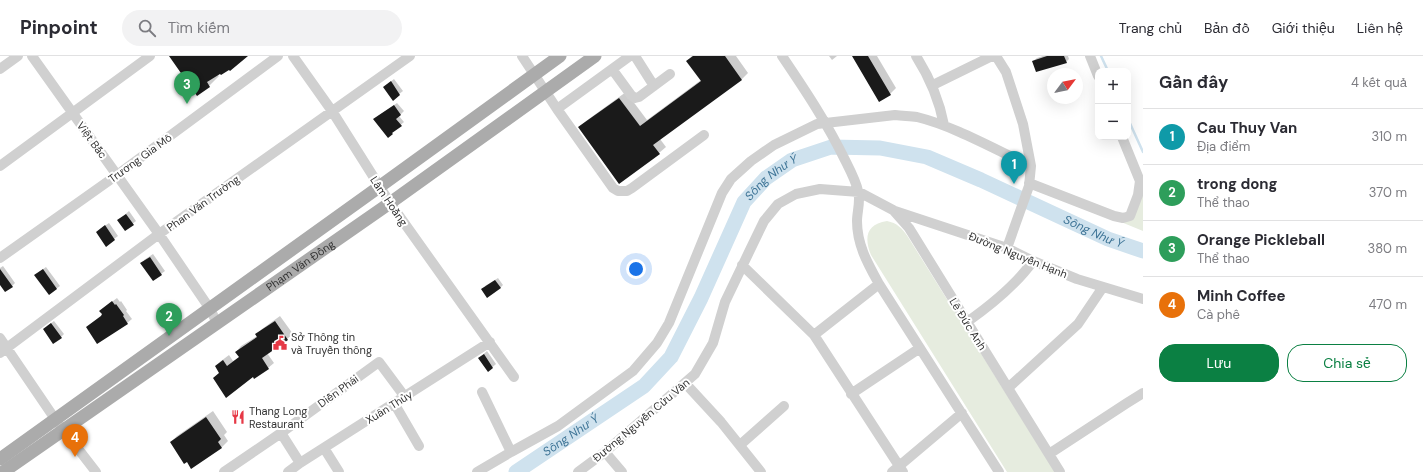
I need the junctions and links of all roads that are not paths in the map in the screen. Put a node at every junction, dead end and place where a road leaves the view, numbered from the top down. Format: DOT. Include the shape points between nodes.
graph roads {
  1 [pos="18,56"];
  2 [pos="32,56"];
  3 [pos="150,56"];
  4 [pos="278,56"];
  5 [pos="293,56"];
  6 [pos="410,56"];
  7 [pos="522,56"];
  8 [pos="560,56"];
  9 [pos="595,56"];
  10 [pos="630,56"];
  11 [pos="635,56"];
  12 [pos="782,56"];
  13 [pos="916,56"];
  14 [pos="992,56"];
  15 [pos="996,56"];
  16 [pos="1090,56"];
  17 [pos="1095,68"];
  18 [pos="0,69"];
  19 [pos="612,69"];
  20 [pos="534,74"];
  21 [pos="670,74"];
  22 [pos="654,86"];
  23 [pos="933,86"];
  24 [pos="546,92"];
  25 [pos="557,109"];
  26 [pos="332,111"];
  27 [pos="73,114"];
  28 [pos="826,122"];
  29 [pos="944,125"];
  30 [pos="704,135"];
  31 [pos="1123,140"];
  32 [pos="0,166"];
  33 [pos="1030,166"];
  34 [pos="117,175"];
  35 [pos="1029,184"];
  36 [pos="379,187"];
  37 [pos="859,192"];
  38 [pos="390,203"];
  39 [pos="893,210"];
  40 [pos="160,234"];
  41 [pos="1007,248"];
  42 [pos="0,258"];
  43 [pos="1033,261"];
  44 [pos="742,265"];
  45 [pos="879,284"];
  46 [pos="1103,287"];
  47 [pos="1143,299"];
  48 [pos="210,308"];
  49 [pos="967,322"];
  50 [pos="217,323"];
  51 [pos="814,335"];
  52 [pos="0,338"];
  53 [pos="490,342"];
  54 [pos="920,348"];
  55 [pos="4,351"];
  56 [pos="514,378"];
  57 [pos="685,383"];
  58 [pos="1008,388"];
  59 [pos="482,392"];
  60 [pos="1143,393"];
  61 [pos="851,394"];
  62 [pos="405,396"];
  63 [pos="394,404"];
  64 [pos="784,406"];
  65 [pos="962,413"];
  66 [pos="59,424"];
  67 [pos="281,433"];
  68 [pos="740,445"];
  69 [pos="419,446"];
  70 [pos="324,448"];
  71 [pos="511,452"];
  72 [pos="605,452"];
  73 [pos="1049,454"];
  74 [pos="0,459"];
  75 [pos="300,463"];
  76 [pos="898,470"];
  77 [pos="3,472"];
  78 [pos="96,472"];
  79 [pos="224,472"];
  80 [pos="288,472"];
  81 [pos="339,472"];
  82 [pos="477,472"];
  83 [pos="578,472"];
  84 [pos="622,472"];
  85 [pos="761,472"];
  86 [pos="999,472"];
  87 [pos="1060,472"];
  1 -- 18 [label="street"];
  2 -- 27 [label="street, Việt Bắc"];
  3 -- 27 [label="street"];
  4 -- 34 [label="street, Trương Gia Mô"];
  5 -- 26 [label="street, Lâm Hoằng"];
  6 -- 26 [label="street, Phan Văn Trường"];
  7 -- 20 [label="street"];
  8 -- 20 [label="main road, Phạm Văn Đồng"];
  9 -- 24 [label="main road, Phạm Văn Đồng"];
  10 -- 19 [label="street"];
  11 -- 22 [label="street"];
  12 -- 28 [label="street"];
  13 -- 23 [label="street"];
  14 -- 23 [label="street"];
  15 -- 33 [label="street" via="1006,72 1023,124"];
  16 -- 17 [label="street"];
  19 -- 22 [label="street" via="635,98"];
  19 -- 25 [label="street"];
  20 -- 24 [label="street"];
  20 -- 36 [label="main road, Phạm Văn Đồng"];
  21 -- 22 [label="street"];
  23 -- 29 [label="street"];
  24 -- 25 [label="street"];
  24 -- 38 [label="main road, Phạm Văn Đồng"];
  25 -- 30 [label="street" via="613,188 618,191 632,188"];
  26 -- 36 [label="street, Lâm Hoằng"];
  26 -- 40 [label="street, Phan Văn Trường"];
  27 -- 32 [label="street"];
  27 -- 34 [label="street, Việt Bắc"];
  28 -- 29 [label="street" via="896,115 916,117"];
  28 -- 37 [label="street"];
  28 -- 71 [label="street" via="774,145 731,179 717,205 669,323 657,343 633,371 558,426"];
  29 -- 33 [label="street"];
  31 -- 35 [label="street" via="1140,181 1130,216 1114,216"];
  33 -- 35 [label="street"];
  34 -- 40 [label="street, Việt Bắc"];
  34 -- 42 [label="street, Trương Gia Mô"];
  35 -- 41 [label="street"];
  36 -- 38 [label="street, Lâm Hoằng"];
  36 -- 48 [label="main road, Phạm Văn Đồng"];
  37 -- 39 [label="street, Lê Đức Anh"];
  37 -- 44 [label="street, Đường Nguyễn Cửu Vân" via="820,189 796,194 778,204 764,222"];
  37 -- 45 [label="street" via="858,236"];
  38 -- 50 [label="main road, Phạm Văn Đồng"];
  38 -- 53 [label="street, Lâm Hoằng"];
  39 -- 41 [label="street, Đường Nguyễn Hạnh"];
  39 -- 49 [label="street, Lê Đức Anh" via="908,228"];
  40 -- 48 [label="street, Việt Bắc"];
  40 -- 55 [label="street, Phan Văn Trường"];
  41 -- 43 [label="street, Đường Nguyễn Hạnh"];
  43 -- 46 [label="street, Đường Nguyễn Hạnh"];
  43 -- 49 [label="street" via="1023,276"];
  44 -- 51 [label="street"];
  44 -- 57 [label="street, Đường Nguyễn Cửu Vân" via="725,302 713,343 695,374"];
  45 -- 51 [label="street"];
  45 -- 54 [label="street"];
  46 -- 47 [label="street, Đường Nguyễn Hạnh"];
  46 -- 58 [label="street" via="1078,324"];
  48 -- 50 [label="street, Việt Bắc"];
  48 -- 66 [label="main road, Phạm Văn Đồng"];
  49 -- 58 [label="street, Lê Đức Anh"];
  50 -- 66 [label="main road, Phạm Văn Đồng"];
  51 -- 61 [label="street"];
  52 -- 55 [label="street"];
  53 -- 56 [label="street, Lâm Hoằng"];
  53 -- 62 [label="street, Xuân Thủy"];
  54 -- 61 [label="street"];
  54 -- 65 [label="street"];
  55 -- 66 [label="street"];
  57 -- 68 [label="street"];
  57 -- 72 [label="street, Đường Nguyễn Cửu Vân"];
  58 -- 73 [label="street, Lê Đức Anh"];
  59 -- 71 [label="street"];
  60 -- 73 [label="street"];
  61 -- 76 [label="street"];
  62 -- 63 [label="street, Xuân Thủy"];
  62 -- 67 [label="street, Diễn Phái" via="379,362"];
  63 -- 69 [label="street"];
  63 -- 70 [label="street, Xuân Thủy"];
  64 -- 68 [label="street"];
  65 -- 76 [label="street"];
  65 -- 86 [label="street"];
  66 -- 74 [label="main road, Phạm Văn Đồng"];
  66 -- 77 [label="main road, Phạm Văn Đồng"];
  66 -- 78 [label="street"];
  67 -- 75 [label="street"];
  67 -- 79 [label="street, Diễn Phái"];
  68 -- 85 [label="street"];
  70 -- 75 [label="street, Xuân Thủy"];
  70 -- 81 [label="street"];
  71 -- 82 [label="street"];
  72 -- 83 [label="street, Đường Nguyễn Cửu Vân"];
  72 -- 84 [label="street"];
  73 -- 87 [label="street, Lê Đức Anh"];
  75 -- 80 [label="street, Xuân Thủy"];
}
